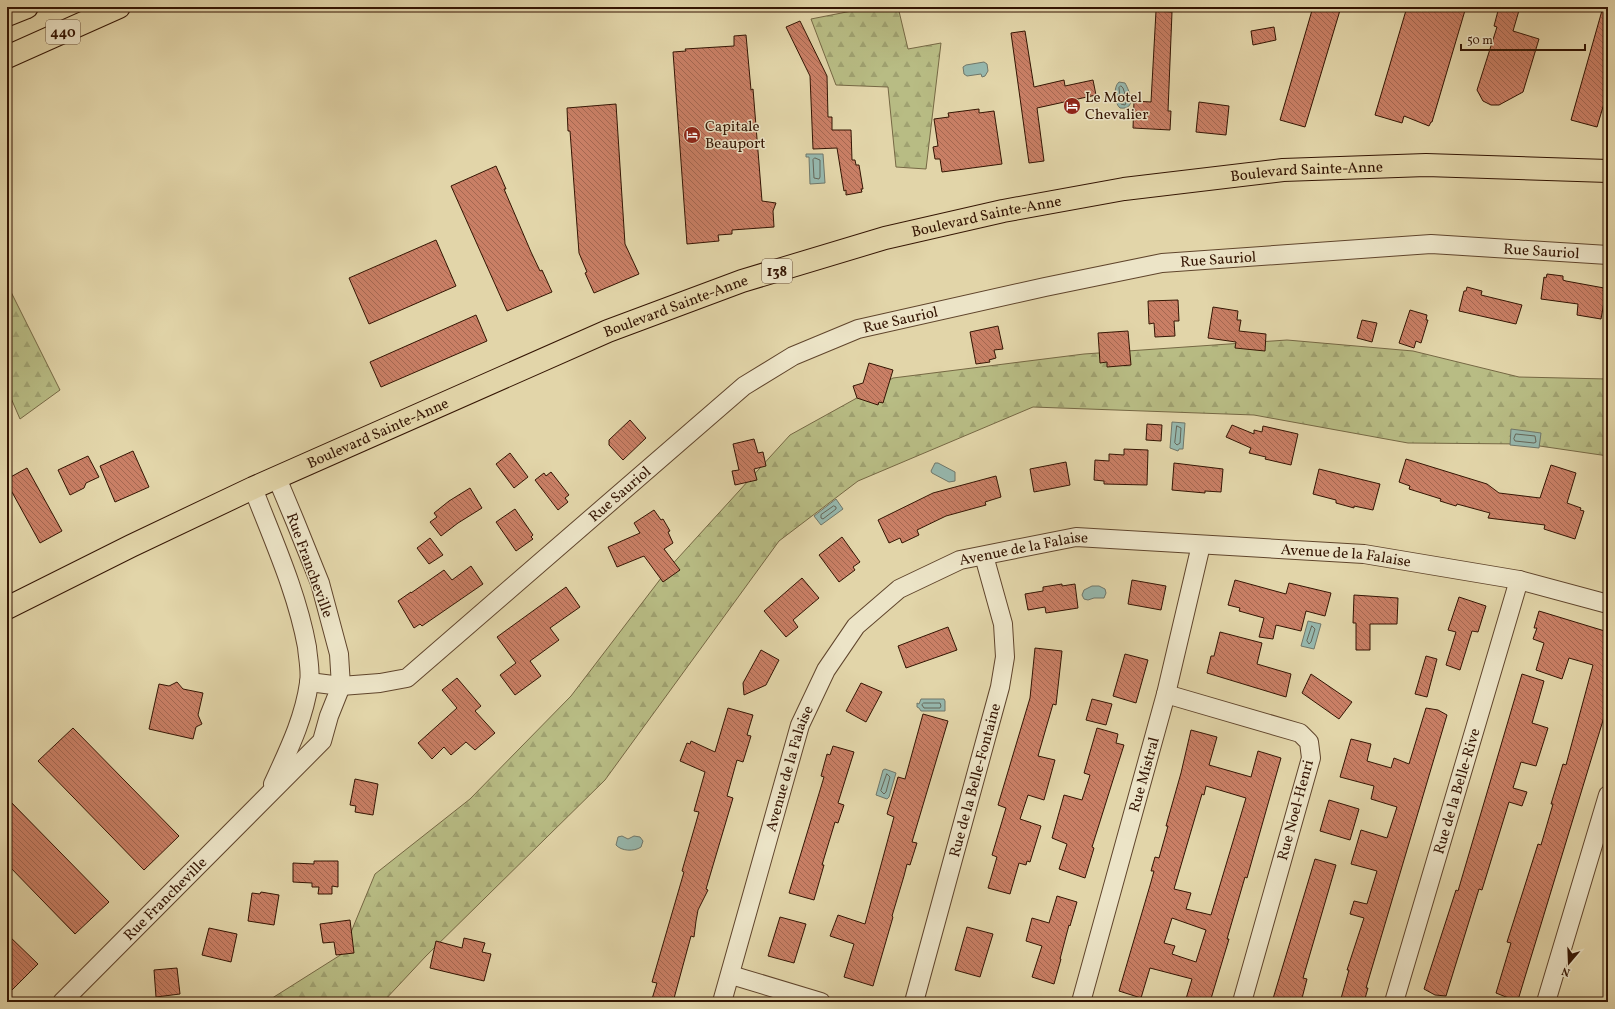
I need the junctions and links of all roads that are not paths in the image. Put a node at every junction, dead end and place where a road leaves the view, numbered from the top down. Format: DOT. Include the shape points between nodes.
graph roads {
  1 [pos="27,7"];
  2 [pos="119,7"];
  3 [pos="7,15"];
  4 [pos="7,57"];
  5 [pos="1608,171"];
  6 [pos="1608,255"];
  7 [pos="277,478"];
  8 [pos="253,488"];
  9 [pos="1201,545"];
  10 [pos="984,556"];
  11 [pos="1519,580"];
  12 [pos="1608,604"];
  13 [pos="7,608"];
  14 [pos="309,682"];
  15 [pos="341,686"];
  16 [pos="1166,694"];
  17 [pos="268,795"];
  18 [pos="1608,795"];
  19 [pos="731,975"];
  20 [pos="62,1002"];
  21 [pos="722,1002"];
  22 [pos="821,1002"];
  23 [pos="914,1002"];
  24 [pos="1081,1002"];
  25 [pos="1242,1002"];
  26 [pos="1394,1002"];
  27 [pos="1546,1002"];
  1 -- 3 [label="main road"];
  2 -- 4 [label="main road, 440"];
  5 -- 7 [label="main road, Boulevard Sainte-Anne / 138" via="1426,165 1283,170 1124,189 1003,210 885,238 735,284 608,331"];
  6 -- 15 [label="street, Rue Sauriol" via="1431,244 1162,263 999,296 858,329 793,356 744,386 407,678"];
  7 -- 8 [label="main road, Boulevard Sainte-Anne / 138"];
  7 -- 15 [label="street, Rue Francheville" via="320,583 339,654"];
  8 -- 13 [label="main road, Boulevard Sainte-Anne / 138"];
  8 -- 14 [label="street, Rue Francheville" via="294,593 309,660"];
  9 -- 10 [label="street, Avenue de la Falaise" via="1076,537"];
  9 -- 11 [label="street, Avenue de la Falaise" via="1364,554"];
  9 -- 16 [label="street, Rue Mistral"];
  10 -- 19 [label="street, Avenue de la Falaise" via="960,560 899,589 856,626 826,670 800,725"];
  10 -- 23 [label="street, Rue de la Belle-Fontaine" via="1003,624 1005,657 998,693"];
  11 -- 12 [label="street, Avenue de la Falaise"];
  11 -- 26 [label="street, Rue de la Belle-Rive"];
  14 -- 15 [label="street, Rue Sauriol"];
  14 -- 17 [label="street, Rue Francheville" via="299,726"];
  15 -- 17 [label="street, Rue Francheville" via="322,741"];
  16 -- 24 [label="street, Rue Mistral"];
  16 -- 25 [label="street, Rue Noel-Henri" via="1300,733 1309,742 1311,758"];
  17 -- 20 [label="street, Rue Francheville"];
  18 -- 27 [label="street"];
  19 -- 21 [label="street, Avenue de la Falaise"];
  19 -- 22 [label="street"];
}
